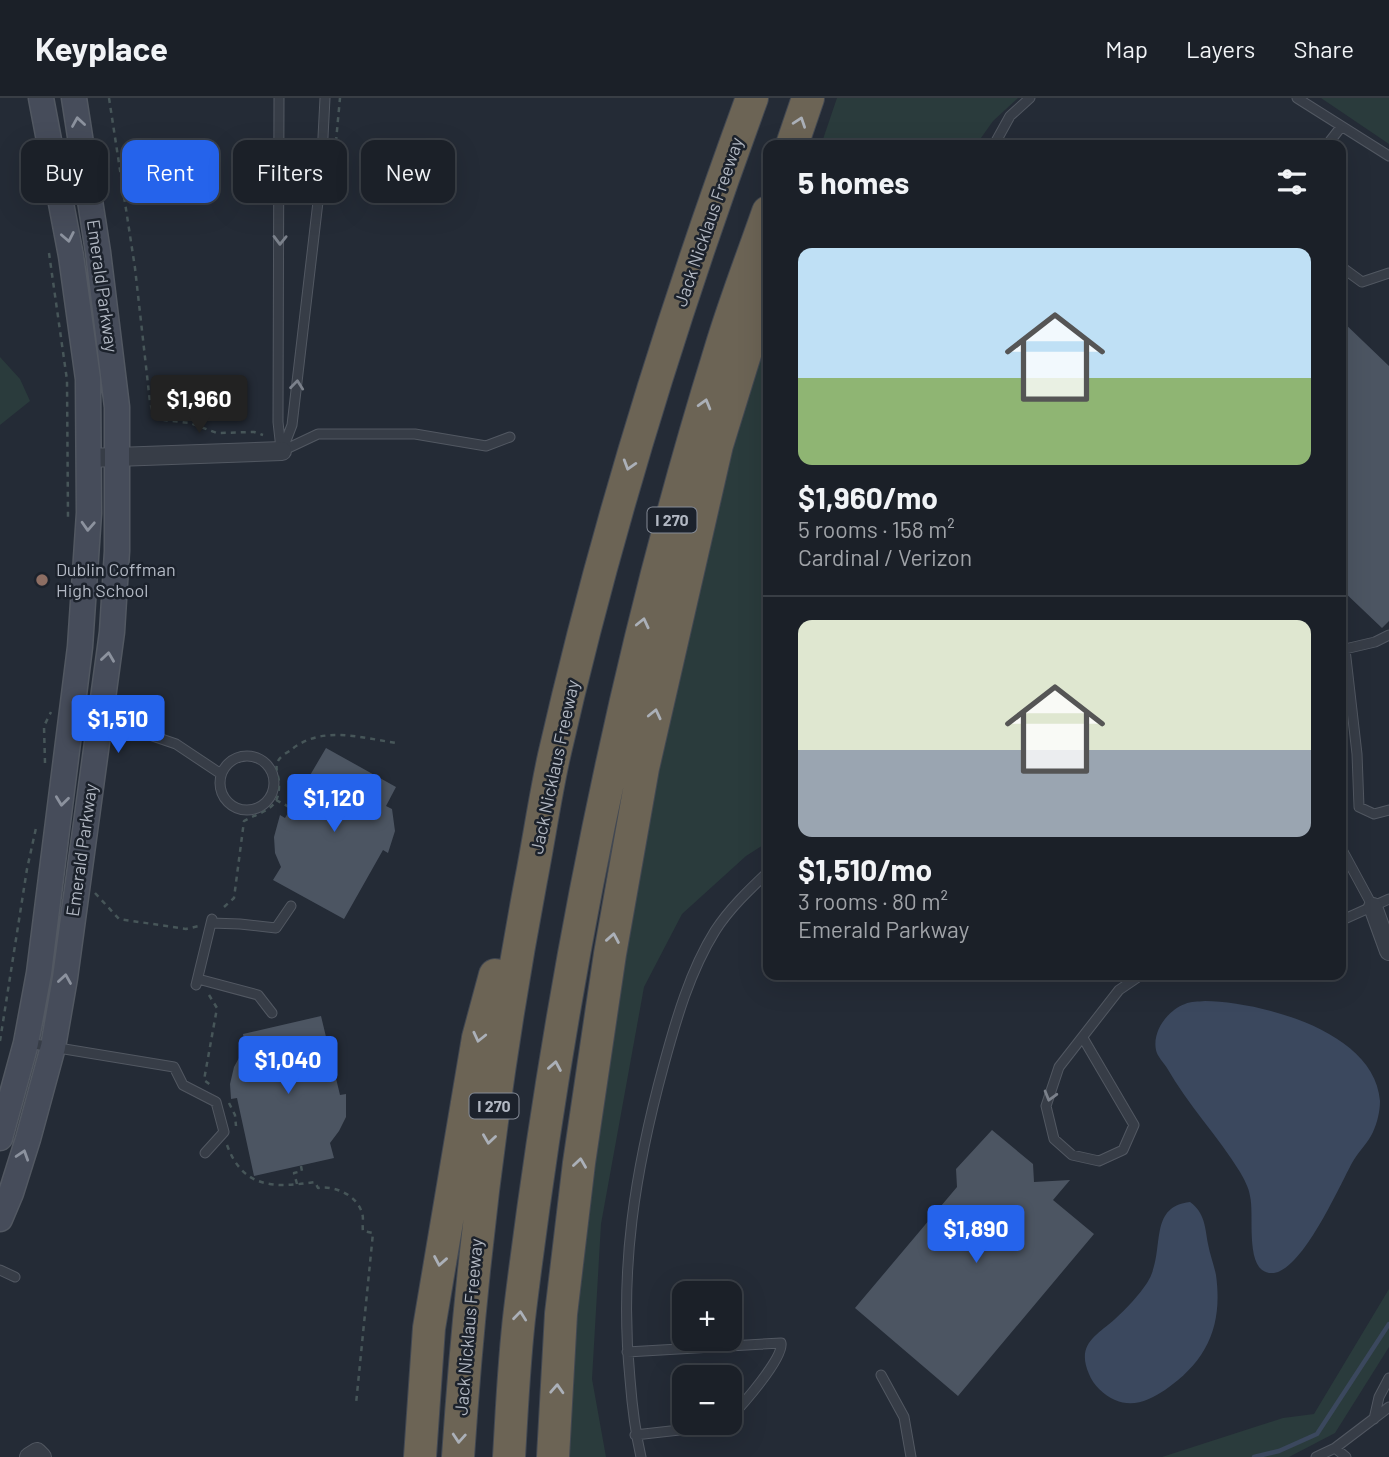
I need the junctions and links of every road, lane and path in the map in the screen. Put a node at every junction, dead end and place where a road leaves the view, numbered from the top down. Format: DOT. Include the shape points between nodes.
graph roads {
  1 [pos="41,98"];
  2 [pos="74,98"];
  3 [pos="109,98"];
  4 [pos="279,98"];
  5 [pos="325,98"];
  6 [pos="752,98"];
  7 [pos="808,98"];
  8 [pos="1030,98"];
  9 [pos="1297,98"];
  10 [pos="1341,127"];
  11 [pos="794,140"];
  12 [pos="997,140"];
  13 [pos="1331,140"];
  14 [pos="1389,156"];
  15 [pos="763,226"];
  16 [pos="48,246"];
  17 [pos="1346,270"];
  18 [pos="1389,273"];
  19 [pos="763,282"];
  20 [pos="510,438"];
  21 [pos="282,451"];
  22 [pos="118,457"];
  23 [pos="88,458"];
  24 [pos="68,528"];
  25 [pos="1389,635"];
  26 [pos="1346,645"];
  27 [pos="1346,668"];
  28 [pos="55,705"];
  29 [pos="100,719"];
  30 [pos="397,743"];
  31 [pos="554,758"];
  32 [pos="45,764"];
  33 [pos="221,774"];
  34 [pos="276,800"];
  35 [pos="291,808"];
  36 [pos="1389,810"];
  37 [pos="39,816"];
  38 [pos="1346,857"];
  39 [pos="763,876"];
  40 [pos="90,888"];
  41 [pos="1389,898"];
  42 [pos="291,906"];
  43 [pos="224,907"];
  44 [pos="1373,907"];
  45 [pos="1346,918"];
  46 [pos="212,920"];
  47 [pos="1389,951"];
  48 [pos="1134,980"];
  49 [pos="209,995"];
  50 [pos="272,1013"];
  51 [pos="1083,1038"];
  52 [pos="0,1041"];
  53 [pos="26,1043"];
  54 [pos="53,1047"];
  55 [pos="218,1091"];
  56 [pos="227,1101"];
  57 [pos="236,1127"];
  58 [pos="232,1137"];
  59 [pos="0,1138"];
  60 [pos="205,1153"];
  61 [pos="301,1166"];
  62 [pos="297,1184"];
  63 [pos="0,1219"];
  64 [pos="0,1270"];
  65 [pos="15,1277"];
  66 [pos="627,1352"];
  67 [pos="881,1376"];
  68 [pos="1389,1378"];
  69 [pos="742,1403"];
  70 [pos="356,1404"];
  71 [pos="1389,1407"];
  72 [pos="1374,1419"];
  73 [pos="672,1430"];
  74 [pos="635,1435"];
  75 [pos="1335,1448"];
  76 [pos="30,1457"];
  77 [pos="42,1457"];
  78 [pos="420,1457"];
  79 [pos="458,1457"];
  80 [pos="509,1457"];
  81 [pos="553,1457"];
  82 [pos="641,1457"];
  83 [pos="911,1457"];
  84 [pos="1316,1457"];
  85 [pos="1346,1457"];
  1 -- 23 [label="main road, Emerald Parkway, one-way" via="71,256 88,379"];
  22 -- 2 [label="main road, Emerald Parkway, one-way" via="116,394"];
  3 -- 21 [label="path" via="153,413 217,433 254,432"];
  4 -- 21 [label="lane, one-way" via="278,422"];
  21 -- 5 [label="lane, one-way" via="292,425 321,176"];
  6 -- 31 [label="highway, Jack Nicklaus Freeway / I 270, one-way" via="708,217 627,470"];
  11 -- 7 [label="highway, one-way"];
  8 -- 12 [label="lane" via="1010,116"];
  9 -- 10 [label="lane"];
  10 -- 13 [label="lane"];
  10 -- 14 [label="lane"];
  80 -- 15 [label="highway, I 270, one-way" via="520,1313 550,1096 597,833 648,604 720,349"];
  16 -- 24 [label="path" via="67,380"];
  17 -- 18 [label="lane" via="1362,282"];
  81 -- 19 [label="highway, one-way" via="561,1314 579,1163 643,768 717,445"];
  20 -- 21 [label="lane" via="486,446 415,434 318,434"];
  21 -- 22 [label="street"];
  22 -- 23 [label="street"];
  29 -- 22 [label="main road, Emerald Parkway, one-way" via="112,632"];
  23 -- 53 [label="main road, Emerald Parkway, one-way" via="80,647 55,858"];
  25 -- 26 [label="lane" via="1375,642"];
  27 -- 36 [label="lane" via="1359,807 1374,814"];
  28 -- 32 [label="path" via="44,726"];
  29 -- 33 [label="lane" via="176,744"];
  54 -- 29 [label="main road, Emerald Parkway, one-way"];
  30 -- 34 [label="path" via="324,734 312,737 279,759"];
  31 -- 78 [label="highway, one-way" via="478,1038 429,1328"];
  31 -- 79 [label="highway, Jack Nicklaus Freeway / I 270, one-way" via="512,980 482,1185"];
  33 -- 33 [label="lane" via="222,795 241,809 264,803 273,789 269,766 252,756 235,758"];
  34 -- 35 [label="path"];
  34 -- 43 [label="path" via="267,811 244,821 234,898"];
  37 -- 52 [label="path"];
  38 -- 44 [label="lane"];
  39 -- 66 [label="lane" via="715,932 680,1005 632,1203"];
  40 -- 46 [label="path" via="119,919 186,929"];
  41 -- 44 [label="lane"];
  42 -- 46 [label="lane" via="276,928"];
  44 -- 45 [label="lane"];
  44 -- 47 [label="street"];
  46 -- 50 [label="lane" via="197,982 258,995"];
  48 -- 51 [label="lane" via="1119,990"];
  49 -- 55 [label="path" via="217,1008 204,1080"];
  51 -- 51 [label="lane, one-way" via="1059,1067 1046,1106 1054,1139 1072,1155 1099,1161 1124,1150 1134,1125"];
  53 -- 54 [label="lane"];
  53 -- 59 [label="main road, Emerald Parkway"];
  54 -- 60 [label="lane" via="174,1067 183,1085 216,1102 223,1132"];
  63 -- 54 [label="main road, Emerald Parkway, one-way" via="29,1139"];
  56 -- 57 [label="path"];
  58 -- 62 [label="path" via="227,1146 249,1176 265,1185"];
  61 -- 62 [label="path" via="302,1171 294,1173"];
  62 -- 70 [label="path" via="315,1182 318,1188 350,1196 362,1212 363,1231 373,1233"];
  64 -- 65 [label="lane"];
  66 -- 69 [label="lane" via="781,1343 775,1363"];
  66 -- 74 [label="lane"];
  67 -- 83 [label="lane" via="904,1417"];
  68 -- 72 [label="lane"];
  71 -- 72 [label="lane"];
  72 -- 75 [label="lane"];
  73 -- 74 [label="lane"];
  74 -- 82 [label="lane"];
  75 -- 84 [label="lane"];
  75 -- 85 [label="lane"];
  76 -- 77 [label="street" via="37,1452"];
}
